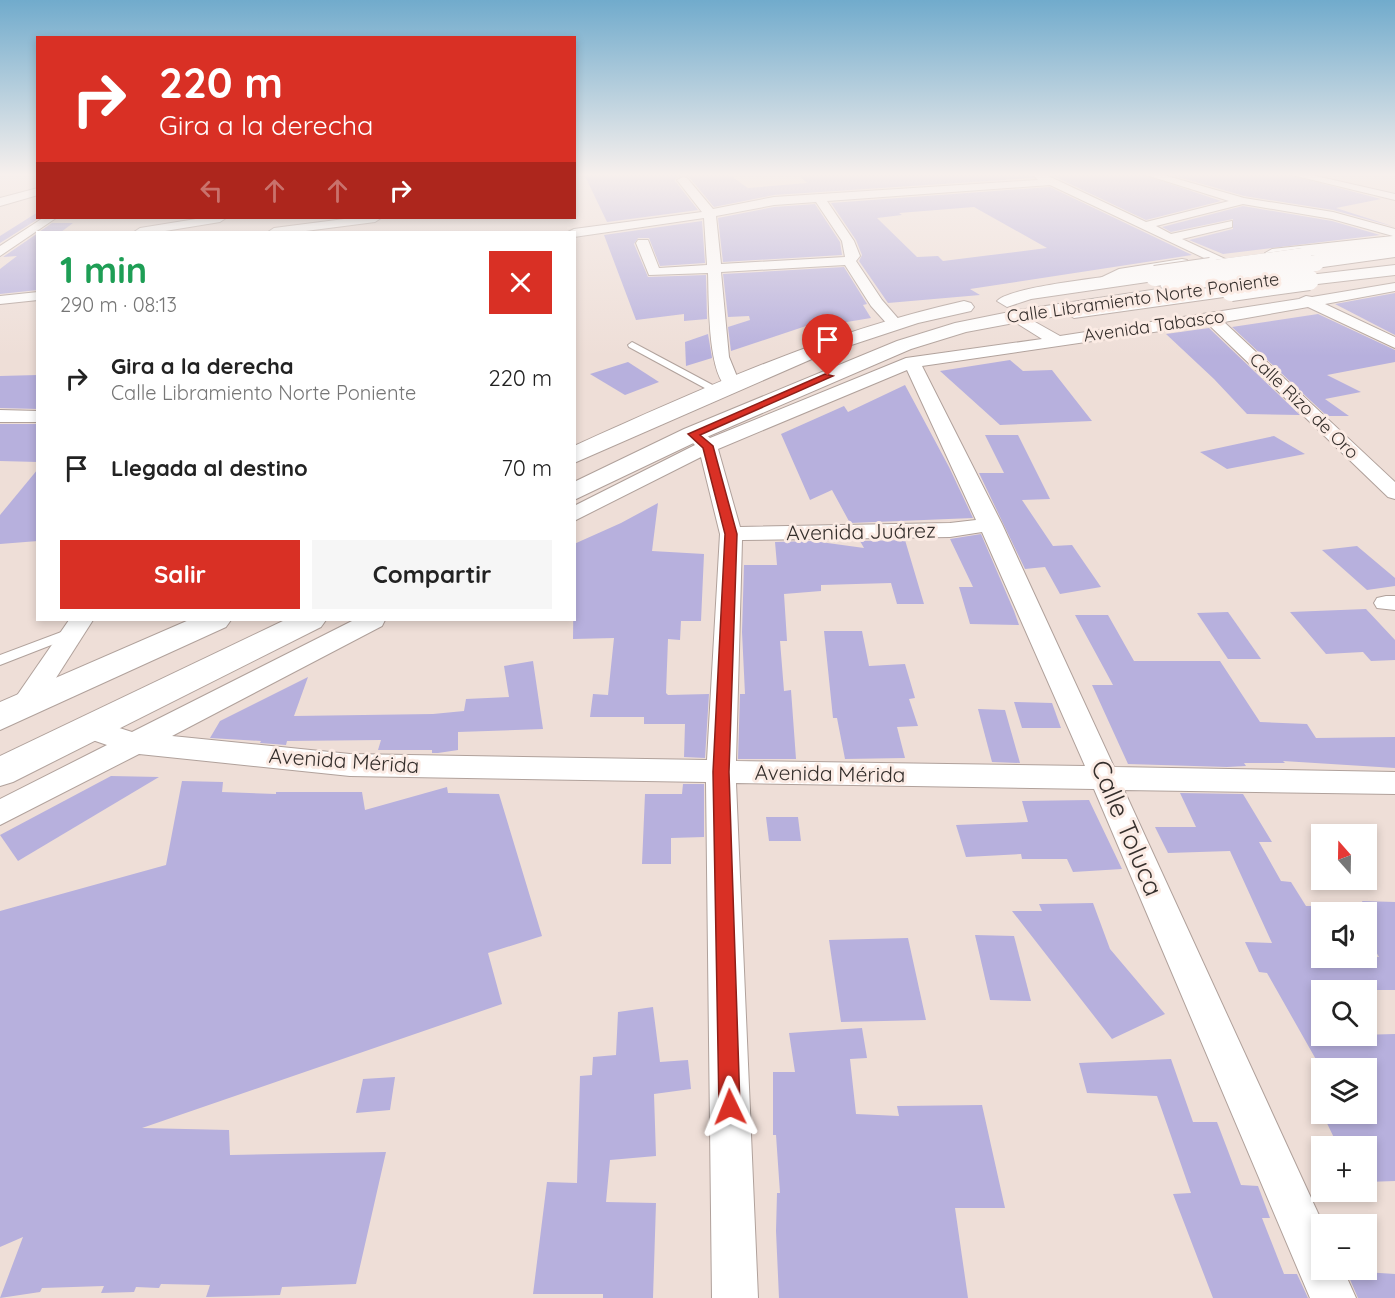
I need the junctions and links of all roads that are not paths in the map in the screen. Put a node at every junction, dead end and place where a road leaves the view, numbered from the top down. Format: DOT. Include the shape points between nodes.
graph roads {
  1 [pos="25,235"];
  2 [pos="712,235"];
  3 [pos="844,235"];
  4 [pos="1162,235"];
  5 [pos="1183,235"];
  6 [pos="36,238"];
  7 [pos="1169,238"];
  8 [pos="18,239"];
  9 [pos="1395,240"];
  10 [pos="643,243"];
  11 [pos="1395,246"];
  12 [pos="0,252"];
  13 [pos="1395,252"];
  14 [pos="1214,260"];
  15 [pos="849,261"];
  16 [pos="1395,263"];
  17 [pos="1314,268"];
  18 [pos="715,269"];
  19 [pos="1395,270"];
  20 [pos="1163,279"];
  21 [pos="1109,283"];
  22 [pos="1395,287"];
  23 [pos="36,296"];
  24 [pos="0,300"];
  25 [pos="1007,301"];
  26 [pos="1307,301"];
  27 [pos="1212,319"];
  28 [pos="1023,321"];
  29 [pos="894,322"];
  30 [pos="962,327"];
  31 [pos="1056,340"];
  32 [pos="1395,343"];
  33 [pos="632,345"];
  34 [pos="908,354"];
  35 [pos="724,388"];
  36 [pos="0,416"];
  37 [pos="36,417"];
  38 [pos="701,440"];
  39 [pos="576,455"];
  40 [pos="576,491"];
  41 [pos="1395,493"];
  42 [pos="576,514"];
  43 [pos="991,524"];
  44 [pos="731,534"];
  45 [pos="212,621"];
  46 [pos="307,621"];
  47 [pos="371,621"];
  48 [pos="76,626"];
  49 [pos="0,660"];
  50 [pos="11,712"];
  51 [pos="88,729"];
  52 [pos="134,743"];
  53 [pos="0,772"];
  54 [pos="721,772"];
  55 [pos="1106,778"];
  56 [pos="1395,783"];
  57 [pos="0,813"];
  58 [pos="735,1298"];
  59 [pos="1333,1298"];
  1 -- 8 [label="street"];
  2 -- 18 [label="street"];
  3 -- 15 [label="street" via="853,256"];
  4 -- 7 [label="street"];
  5 -- 7 [label="street"];
  6 -- 8 [label="street"];
  7 -- 14 [label="street"];
  8 -- 12 [label="street"];
  9 -- 14 [label="street"];
  10 -- 18 [label="street" via="654,272"];
  11 -- 17 [label="main road, Calle Libramiento Norte Poniente"];
  13 -- 17 [label="main road, Calle Libramiento Norte Poniente"];
  14 -- 21 [label="street" via="1119,273 1105,279"];
  14 -- 26 [label="street"];
  15 -- 18 [label="street"];
  15 -- 29 [label="street" via="876,303"];
  16 -- 17 [label="main road, Calle Libramiento Norte Poniente"];
  17 -- 19 [label="main road, Calle Libramiento Norte Poniente"];
  17 -- 20 [label="main road, Calle Libramiento Norte Poniente, bridge"];
  17 -- 28 [label="main road, Calle Libramiento Norte Poniente, bridge" via="1231,291"];
  17 -- 30 [label="main road, Calle Libramiento Norte Poniente"];
  18 -- 35 [label="street"];
  20 -- 21 [label="main road, Calle Libramiento Norte Poniente"];
  20 -- 25 [label="main road, Calle Libramiento Norte Poniente"];
  21 -- 25 [label="main road, Calle Libramiento Norte Poniente" via="1028,294"];
  22 -- 26 [label="street, Avenida Tabasco"];
  23 -- 24 [label="street"];
  25 -- 29 [label="main road, Calle Libramiento Norte Poniente"];
  26 -- 27 [label="street, Avenida Tabasco"];
  26 -- 32 [label="street"];
  27 -- 31 [label="street, Avenida Tabasco"];
  27 -- 41 [label="street, Calle Rizo de Oro"];
  28 -- 30 [label="main road, Calle Libramiento Norte Poniente"];
  28 -- 31 [label="street"];
  29 -- 35 [label="main road, Calle Libramiento Norte Poniente" via="824,344"];
  30 -- 34 [label="main road, Calle Libramiento Norte Poniente"];
  31 -- 34 [label="street, Avenida Tabasco" via="957,354"];
  33 -- 35 [label="lane"];
  34 -- 38 [label="main road, Calle Libramiento Norte Poniente"];
  34 -- 43 [label="street, Calle Toluca"];
  35 -- 39 [label="main road, Calle Libramiento Norte Poniente"];
  36 -- 37 [label="street"];
  38 -- 40 [label="main road, Calle Libramiento Norte Poniente"];
  38 -- 42 [label="street"];
  38 -- 44 [label="street"];
  43 -- 44 [label="street, Avenida Juárez" via="950,530"];
  43 -- 55 [label="street, Calle Toluca"];
  44 -- 54 [label="street"];
  45 -- 50 [label="main road"];
  46 -- 51 [label="main road"];
  47 -- 52 [label="street"];
  48 -- 49 [label="lane"];
  48 -- 50 [label="street"];
  51 -- 52 [label="street, Avenida Mérida"];
  51 -- 53 [label="main road"];
  52 -- 54 [label="street, Avenida Mérida" via="350,765"];
  52 -- 57 [label="street"];
  54 -- 55 [label="street, Avenida Mérida"];
  54 -- 58 [label="street"];
  55 -- 56 [label="street, Avenida Mérida"];
  55 -- 59 [label="street, Calle Toluca"];
}
